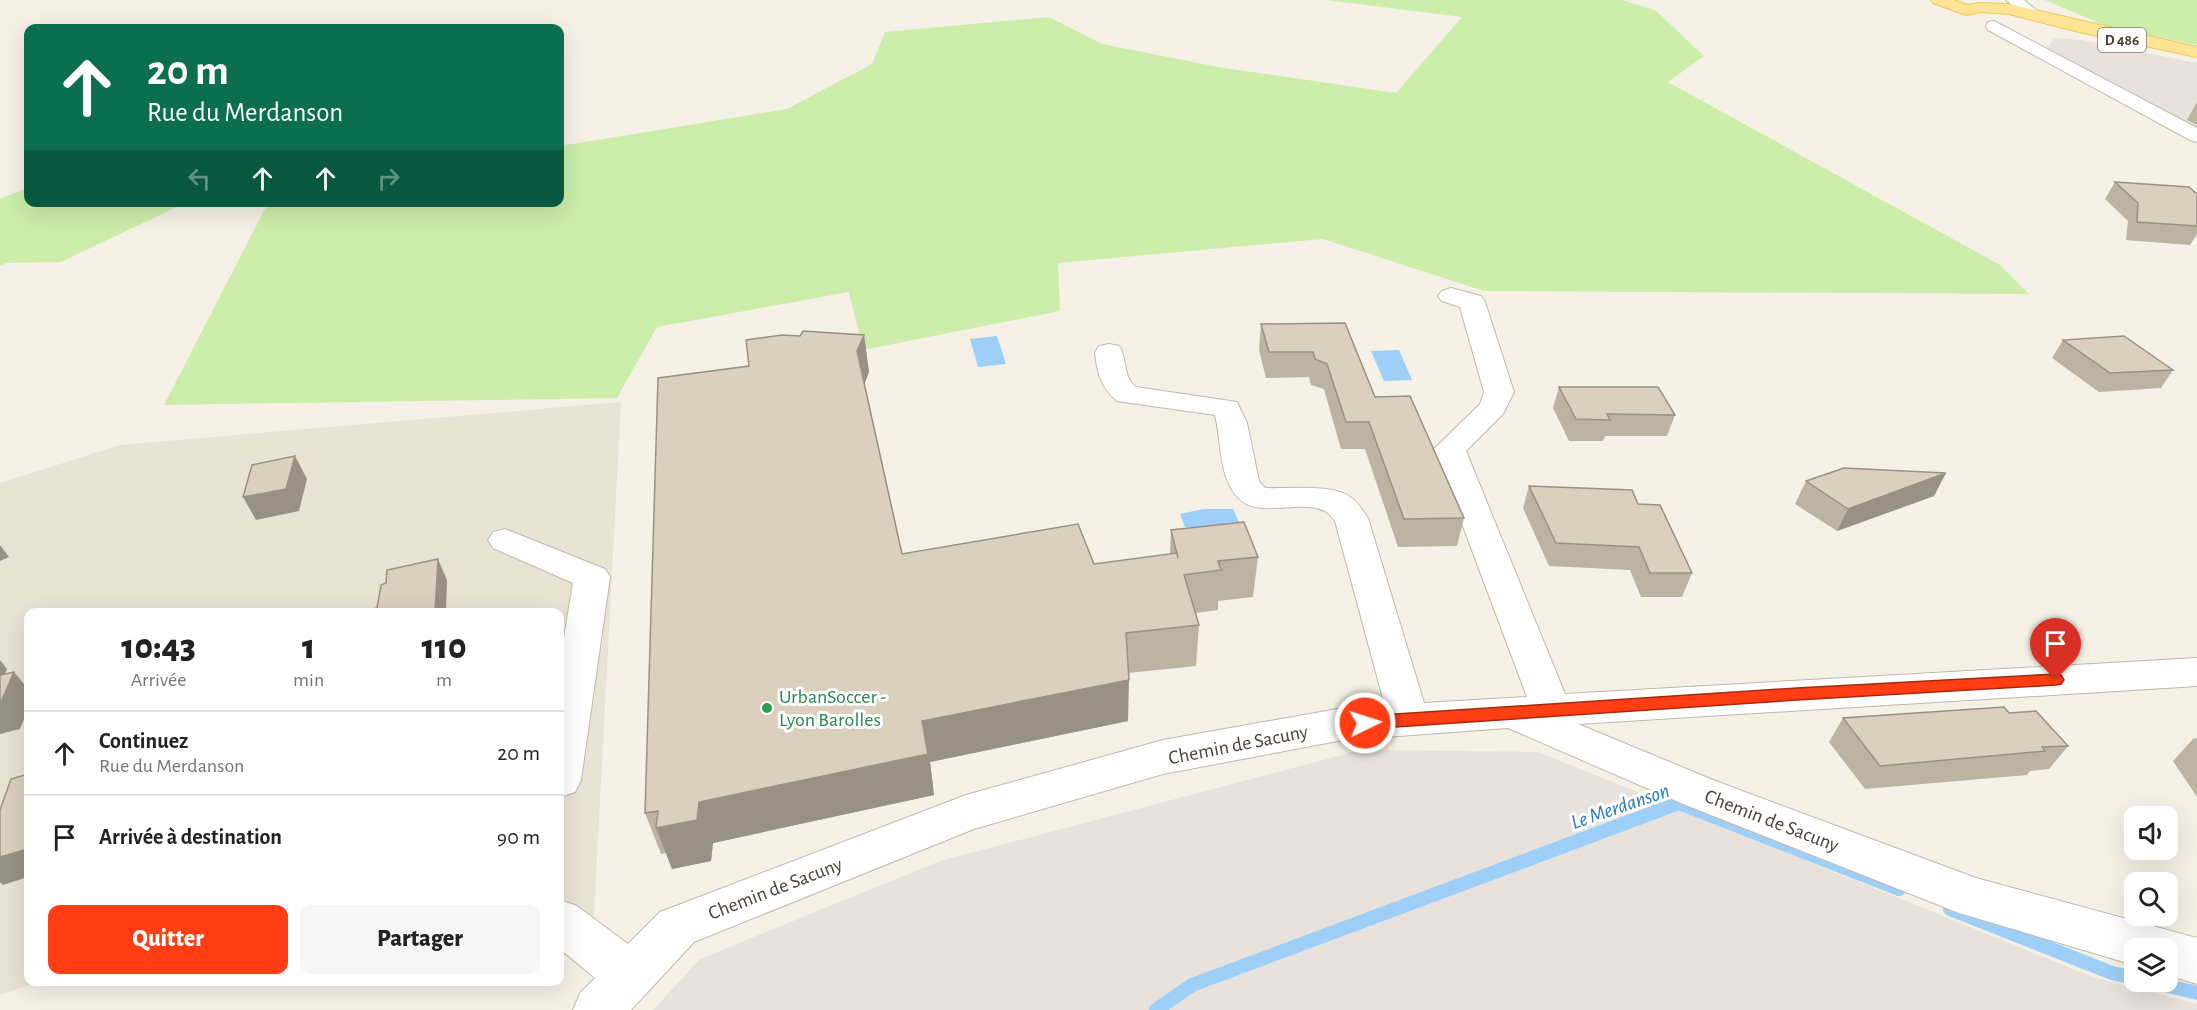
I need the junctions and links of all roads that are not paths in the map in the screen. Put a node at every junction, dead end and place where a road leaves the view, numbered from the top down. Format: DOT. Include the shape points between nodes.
graph roads {
  1 [pos="1939,0"];
  2 [pos="2003,4"];
  3 [pos="1960,5"];
  4 [pos="1994,26"];
  5 [pos="2043,27"];
  6 [pos="2197,54"];
  7 [pos="2062,63"];
  8 [pos="2197,136"];
  9 [pos="1451,296"];
  10 [pos="1109,352"];
  11 [pos="505,540"];
  12 [pos="2197,672"];
  13 [pos="1532,711"];
  14 [pos="1409,720"];
  15 [pos="564,754"];
  16 [pos="564,924"];
  17 [pos="2124,940"];
  18 [pos="2178,956"];
  19 [pos="2197,961"];
  20 [pos="631,976"];
  21 [pos="598,1010"];
  1 -- 3 [label="main road"];
  2 -- 3 [label="main road"];
  2 -- 5 [label="main road" via="2032,13"];
  3 -- 4 [label="main road" via="1973,20"];
  4 -- 5 [label="main road"];
  4 -- 7 [label="street"];
  5 -- 6 [label="main road, D 486"];
  5 -- 7 [label="street" via="2030,38"];
  7 -- 8 [label="street"];
  9 -- 13 [label="street" via="1472,302 1499,392 1493,408 1450,450"];
  10 -- 14 [label="street" via="1116,387 1127,395 1227,408 1243,485 1251,494 1261,498 1337,502 1351,518"];
  11 -- 15 [label="street" via="592,576"];
  12 -- 13 [label="street"];
  13 -- 14 [label="street, Chemin de Sacuny"];
  13 -- 17 [label="street, Chemin de Sacuny" via="1698,792 1975,898"];
  14 -- 20 [label="street, Chemin de Sacuny" via="1343,724 1163,757 966,813 677,927"];
  16 -- 20 [label="street"];
  18 -- 19 [label="street"];
  20 -- 21 [label="street, Chemin de Sacuny"];
}
